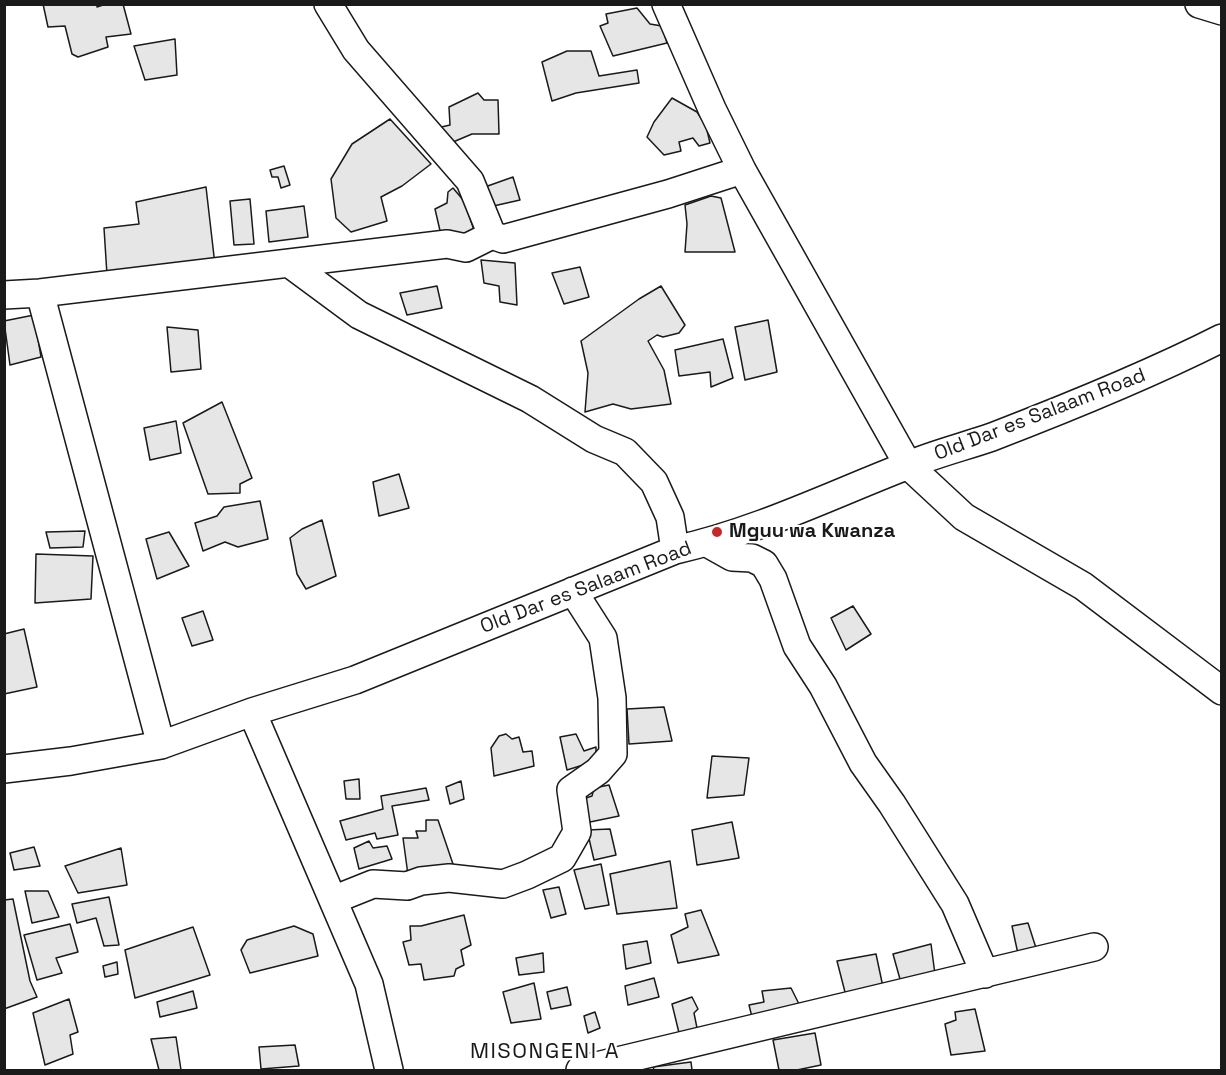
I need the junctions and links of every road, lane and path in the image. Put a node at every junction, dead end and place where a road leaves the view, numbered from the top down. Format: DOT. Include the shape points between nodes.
graph roads {
  1 [pos="328,4"];
  2 [pos="666,4"];
  3 [pos="1199,4"];
  4 [pos="1221,11"];
  5 [pos="742,170"];
  6 [pos="492,235"];
  7 [pos="290,264"];
  8 [pos="40,293"];
  9 [pos="4,295"];
  10 [pos="1221,338"];
  11 [pos="908,465"];
  12 [pos="707,543"];
  13 [pos="675,550"];
  14 [pos="573,591"];
  15 [pos="1221,691"];
  16 [pos="252,712"];
  17 [pos="161,745"];
  18 [pos="4,769"];
  19 [pos="333,900"];
  20 [pos="1094,947"];
  21 [pos="985,974"];
  22 [pos="389,1071"];
  23 [pos="580,1071"];
  1 -- 6 [label="street" via="356,50 470,181"];
  2 -- 5 [label="street"];
  3 -- 4 [label="street"];
  5 -- 6 [label="street" via="503,239"];
  5 -- 11 [label="street"];
  6 -- 7 [label="street" via="466,248 447,244"];
  7 -- 8 [label="street"];
  7 -- 13 [label="street" via="360,315 530,399 594,439 625,452 654,482 670,517"];
  8 -- 9 [label="street"];
  8 -- 17 [label="street"];
  10 -- 11 [label="street, Old Dar es Salaam Road" via="1166,366 991,437"];
  11 -- 12 [label="street, Old Dar es Salaam Road" via="778,519"];
  11 -- 15 [label="street" via="964,517 1083,586"];
  12 -- 13 [label="street, Old Dar es Salaam Road"];
  12 -- 21 [label="street" via="732,557 752,558 764,564 797,646 863,763 955,904"];
  13 -- 14 [label="street, Old Dar es Salaam Road"];
  14 -- 16 [label="street, Old Dar es Salaam Road" via="355,680"];
  14 -- 19 [label="street" via="603,638 612,698 612,754 598,771 571,790 577,832 562,858 503,884 449,878 407,886 373,884"];
  16 -- 17 [label="street, Old Dar es Salaam Road"];
  16 -- 19 [label="street"];
  17 -- 18 [label="street, Old Dar es Salaam Road"];
  19 -- 22 [label="street" via="369,984"];
  20 -- 21 [label="street"];
  21 -- 23 [label="street"];
}
